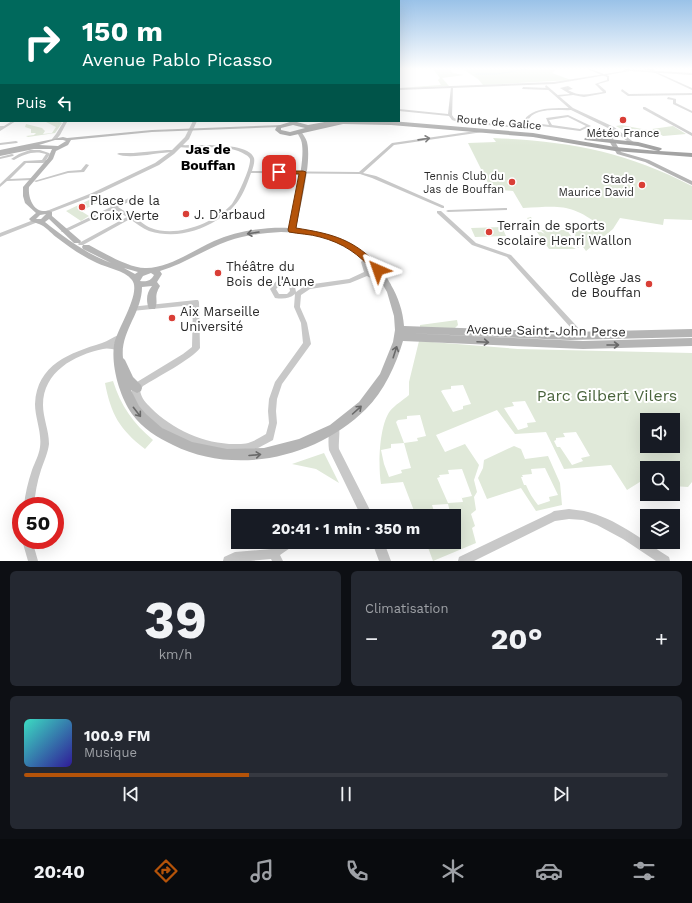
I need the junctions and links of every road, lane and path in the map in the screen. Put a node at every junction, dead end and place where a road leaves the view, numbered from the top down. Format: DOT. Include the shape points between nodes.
graph roads {
  1 [pos="452,94"];
  2 [pos="555,94"];
  3 [pos="594,94"];
  4 [pos="627,94"];
  5 [pos="680,94"];
  6 [pos="572,95"];
  7 [pos="558,96"];
  8 [pos="668,98"];
  9 [pos="644,108"];
  10 [pos="572,109"];
  11 [pos="400,110"];
  12 [pos="692,112"];
  13 [pos="450,116"];
  14 [pos="400,121"];
  15 [pos="12,122"];
  16 [pos="66,122"];
  17 [pos="194,122"];
  18 [pos="334,122"];
  19 [pos="351,122"];
  20 [pos="372,122"];
  21 [pos="526,123"];
  22 [pos="285,124"];
  23 [pos="551,126"];
  24 [pos="0,127"];
  25 [pos="5,127"];
  26 [pos="302,129"];
  27 [pos="484,130"];
  28 [pos="616,130"];
  29 [pos="0,131"];
  30 [pos="5,132"];
  31 [pos="290,134"];
  32 [pos="692,135"];
  33 [pos="57,137"];
  34 [pos="68,141"];
  35 [pos="612,141"];
  36 [pos="16,142"];
  37 [pos="0,144"];
  38 [pos="305,144"];
  39 [pos="634,144"];
  40 [pos="179,146"];
  41 [pos="48,147"];
  42 [pos="615,149"];
  43 [pos="174,151"];
  44 [pos="636,151"];
  45 [pos="0,153"];
  46 [pos="653,153"];
  47 [pos="119,154"];
  48 [pos="692,154"];
  49 [pos="0,158"];
  50 [pos="46,161"];
  51 [pos="653,162"];
  52 [pos="87,165"];
  53 [pos="82,171"];
  54 [pos="249,172"];
  55 [pos="303,172"];
  56 [pos="360,173"];
  57 [pos="78,177"];
  58 [pos="6,180"];
  59 [pos="33,180"];
  60 [pos="692,182"];
  61 [pos="0,187"];
  62 [pos="94,194"];
  63 [pos="133,198"];
  64 [pos="115,207"];
  65 [pos="505,209"];
  66 [pos="444,211"];
  67 [pos="47,214"];
  68 [pos="35,217"];
  69 [pos="131,217"];
  70 [pos="292,230"];
  71 [pos="64,231"];
  72 [pos="0,235"];
  73 [pos="81,244"];
  74 [pos="367,261"];
  75 [pos="154,270"];
  76 [pos="144,271"];
  77 [pos="367,273"];
  78 [pos="137,281"];
  79 [pos="153,282"];
  80 [pos="388,285"];
  81 [pos="152,307"];
  82 [pos="132,309"];
  83 [pos="399,333"];
  84 [pos="692,333"];
  85 [pos="582,336"];
  86 [pos="692,342"];
  87 [pos="118,346"];
  88 [pos="139,386"];
  89 [pos="335,428"];
  90 [pos="319,436"];
  91 [pos="334,450"];
  92 [pos="30,497"];
  93 [pos="363,509"];
  94 [pos="30,549"];
  95 [pos="283,549"];
  96 [pos="381,549"];
  97 [pos="276,557"];
  98 [pos="33,561"];
  99 [pos="228,561"];
  100 [pos="385,561"];
  101 [pos="463,561"];
  102 [pos="665,561"];
  1 -- 13 [label="street"];
  2 -- 7 [label="street"];
  3 -- 6 [label="street" via="580,97"];
  4 -- 5 [label="street"];
  6 -- 7 [label="street"];
  7 -- 10 [label="street"];
  8 -- 12 [label="street"];
  9 -- 32 [label="street"];
  10 -- 21 [label="street" via="538,112 529,115"];
  10 -- 28 [label="street"];
  11 -- 13 [label="street"];
  13 -- 21 [label="street" via="458,121 514,127 522,127"];
  14 -- 35 [label="main road, Route de Galice"];
  15 -- 25 [label="street"];
  16 -- 33 [label="street"];
  17 -- 40 [label="street" via="187,138"];
  18 -- 26 [label="main road"];
  19 -- 26 [label="main road, Route de Galice"];
  20 -- 27 [label="main road, Route de Galice"];
  21 -- 23 [label="street"];
  22 -- 26 [label="main road"];
  22 -- 31 [label="main road" via="282,133"];
  22 -- 34 [label="main road" via="154,132"];
  23 -- 23 [label="street" via="580,130 589,126 566,115 546,120"];
  24 -- 25 [label="street"];
  25 -- 29 [label="street"];
  26 -- 31 [label="main road"];
  26 -- 38 [label="main road"];
  27 -- 42 [label="main road, Route de Galice" via="564,139"];
  56 -- 27 [label="street, one-way" via="392,144"];
  28 -- 35 [label="street"];
  28 -- 39 [label="street"];
  29 -- 30 [label="street"];
  31 -- 38 [label="main road"];
  33 -- 34 [label="main road"];
  33 -- 41 [label="main road"];
  34 -- 41 [label="main road" via="61,146"];
  35 -- 39 [label="main road, Route de Galice"];
  35 -- 42 [label="main road"];
  36 -- 37 [label="street"];
  38 -- 55 [label="main road"];
  39 -- 44 [label="main road"];
  39 -- 48 [label="main road, Route de Galice"];
  40 -- 43 [label="street"];
  40 -- 54 [label="street" via="223,146 248,154 252,161"];
  41 -- 45 [label="main road"];
  41 -- 50 [label="main road"];
  42 -- 44 [label="main road, Route de Galice"];
  42 -- 60 [label="main road" via="619,153 650,162"];
  43 -- 47 [label="street"];
  43 -- 62 [label="street" via="156,164"];
  44 -- 46 [label="main road, Route de Galice"];
  44 -- 51 [label="main road" via="640,156"];
  46 -- 48 [label="main road, Route de Galice"];
  46 -- 51 [label="main road" via="649,156"];
  49 -- 50 [label="street" via="41,152 48,154"];
  50 -- 58 [label="street" via="25,162"];
  50 -- 59 [label="main road"];
  51 -- 60 [label="main road"];
  52 -- 53 [label="street"];
  53 -- 57 [label="street"];
  53 -- 59 [label="street"];
  54 -- 55 [label="street"];
  54 -- 69 [label="street" via="233,204 192,230 173,234 159,232 149,229"];
  55 -- 56 [label="street"];
  55 -- 70 [label="main road"];
  56 -- 66 [label="street" via="374,177"];
  58 -- 59 [label="street"];
  58 -- 61 [label="street"];
  59 -- 68 [label="main road" via="25,191 26,202"];
  62 -- 64 [label="street"];
  62 -- 67 [label="street"];
  63 -- 64 [label="street"];
  64 -- 69 [label="street"];
  64 -- 71 [label="street"];
  65 -- 66 [label="street"];
  66 -- 85 [label="street" via="474,244 509,256"];
  67 -- 68 [label="main road"];
  67 -- 68 [label="main road"];
  67 -- 71 [label="main road"];
  68 -- 72 [label="street" via="22,226"];
  68 -- 78 [label="main road" via="100,262 128,274"];
  69 -- 73 [label="street"];
  70 -- 74 [label="main road" via="342,241 354,247"];
  70 -- 75 [label="main road, one-way" via="262,231 229,238"];
  71 -- 73 [label="main road"];
  73 -- 76 [label="main road" via="119,264"];
  74 -- 77 [label="street"];
  74 -- 80 [label="main road"];
  75 -- 76 [label="main road"];
  75 -- 79 [label="main road" via="158,275"];
  76 -- 78 [label="main road" via="138,275"];
  77 -- 80 [label="street"];
  77 -- 88 [label="street" via="350,281 308,287 296,293 307,344 279,382 273,399 270,437 251,447 220,446 194,441 170,430 153,418 136,396"];
  78 -- 79 [label="main road" via="146,284"];
  78 -- 82 [label="main road" via="137,295"];
  79 -- 81 [label="main road" via="156,286 151,293"];
  80 -- 83 [label="main road" via="398,312"];
  81 -- 82 [label="street"];
  81 -- 88 [label="street" via="196,302 196,348"];
  82 -- 87 [label="main road"];
  83 -- 85 [label="main road, Avenue Saint-John Perse"];
  83 -- 86 [label="main road, Avenue Saint-John Perse, one-way" via="583,345"];
  89 -- 83 [label="main road, one-way" via="358,409 376,389 389,367"];
  84 -- 85 [label="main road, Avenue Saint-John Perse"];
  87 -- 88 [label="main road" via="128,377"];
  87 -- 90 [label="main road, one-way" via="122,382 132,406 144,421 169,439 206,452 246,456 282,450"];
  87 -- 92 [label="street" via="90,348 64,361 45,381 39,405 44,448"];
  89 -- 90 [label="main road"];
  89 -- 91 [label="street"];
  90 -- 91 [label="street"];
  91 -- 93 [label="street"];
  94 -- 98 [label="street"];
  95 -- 97 [label="street"];
  96 -- 100 [label="street"];
  97 -- 99 [label="street" via="235,557"];
  101 -- 102 [label="street" via="554,516 566,514 594,518"];
}
